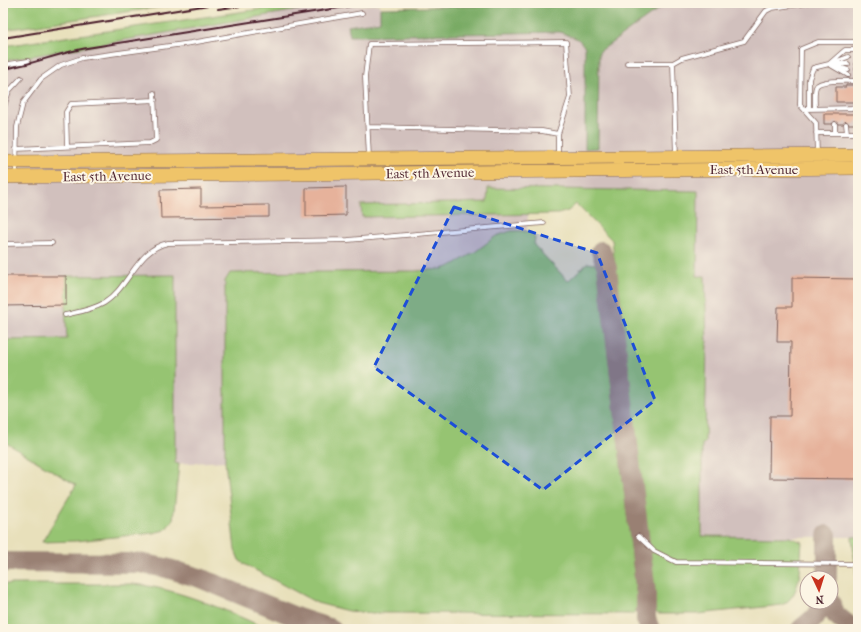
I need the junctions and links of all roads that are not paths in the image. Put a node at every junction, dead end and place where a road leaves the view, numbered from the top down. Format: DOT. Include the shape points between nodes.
graph roads {
  1 [pos="806,3"];
  2 [pos="362,13"];
  3 [pos="858,42"];
  4 [pos="858,50"];
  5 [pos="848,57"];
  6 [pos="28,61"];
  7 [pos="627,63"];
  8 [pos="673,63"];
  9 [pos="829,64"];
  10 [pos="848,64"];
  11 [pos="3,65"];
  12 [pos="848,70"];
  13 [pos="848,75"];
  14 [pos="21,78"];
  15 [pos="858,81"];
  16 [pos="3,92"];
  17 [pos="9,92"];
  18 [pos="154,93"];
  19 [pos="155,100"];
  20 [pos="835,108"];
  21 [pos="846,108"];
  22 [pos="858,108"];
  23 [pos="803,109"];
  24 [pos="809,109"];
  25 [pos="815,109"];
  26 [pos="3,110"];
  27 [pos="835,114"];
  28 [pos="846,114"];
  29 [pos="858,114"];
  30 [pos="835,124"];
  31 [pos="846,124"];
  32 [pos="858,124"];
  33 [pos="368,127"];
  34 [pos="816,133"];
  35 [pos="835,133"];
  36 [pos="847,133"];
  37 [pos="858,133"];
  38 [pos="558,134"];
  39 [pos="67,146"];
  40 [pos="16,149"];
  41 [pos="858,155"];
  42 [pos="676,156"];
  43 [pos="558,158"];
  44 [pos="369,159"];
  45 [pos="234,160"];
  46 [pos="816,160"];
  47 [pos="9,162"];
  48 [pos="858,168"];
  49 [pos="777,169"];
  50 [pos="675,170"];
  51 [pos="232,175"];
  52 [pos="9,177"];
  53 [pos="544,223"];
  54 [pos="52,243"];
  55 [pos="3,244"];
  56 [pos="65,315"];
  57 [pos="638,536"];
  58 [pos="858,564"];
  1 -- 8 [label="lane" via="766,10 744,40"];
  2 -- 40 [label="lane" via="191,43 82,58 61,65 41,79 23,103 17,127"];
  3 -- 23 [label="lane" via="818,42 802,49 800,105"];
  4 -- 9 [label="lane" via="845,50"];
  5 -- 9 [label="lane"];
  6 -- 11 [label="lane"];
  7 -- 8 [label="lane"];
  8 -- 42 [label="lane"];
  9 -- 10 [label="lane"];
  9 -- 12 [label="lane"];
  9 -- 13 [label="lane"];
  9 -- 24 [label="lane" via="813,68 809,79"];
  14 -- 17 [label="lane"];
  15 -- 25 [label="lane" via="818,84"];
  16 -- 17 [label="lane"];
  17 -- 26 [label="lane"];
  18 -- 19 [label="lane"];
  19 -- 39 [label="lane" via="71,104 66,112"];
  19 -- 39 [label="lane" via="156,140 150,143"];
  20 -- 21 [label="lane"];
  20 -- 25 [label="lane"];
  20 -- 27 [label="lane"];
  21 -- 22 [label="lane"];
  21 -- 28 [label="lane"];
  22 -- 29 [label="lane"];
  23 -- 24 [label="lane"];
  23 -- 34 [label="lane" via="816,123"];
  24 -- 25 [label="lane"];
  30 -- 35 [label="lane"];
  31 -- 36 [label="lane"];
  32 -- 37 [label="lane"];
  33 -- 38 [label="lane" via="542,131"];
  33 -- 38 [label="lane" via="365,77 369,44 566,42 570,97"];
  33 -- 44 [label="lane"];
  34 -- 35 [label="lane"];
  34 -- 46 [label="lane"];
  35 -- 36 [label="lane"];
  36 -- 37 [label="lane"];
  38 -- 43 [label="lane"];
  39 -- 40 [label="lane"];
  40 -- 47 [label="lane"];
  41 -- 46 [label="main road, East 5th Avenue"];
  42 -- 43 [label="main road, East 5th Avenue"];
  42 -- 46 [label="main road, East 5th Avenue"];
  42 -- 50 [label="lane"];
  43 -- 44 [label="main road, East 5th Avenue"];
  44 -- 45 [label="main road, East 5th Avenue"];
  45 -- 47 [label="main road, East 5th Avenue"];
  45 -- 51 [label="lane"];
  46 -- 49 [label="lane"];
  47 -- 52 [label="lane"];
  48 -- 49 [label="main road, East 5th Avenue"];
  49 -- 50 [label="main road, East 5th Avenue"];
  50 -- 51 [label="main road, East 5th Avenue"];
  51 -- 52 [label="main road, East 5th Avenue"];
  53 -- 56 [label="lane" via="348,240 168,243 156,246 149,252 117,292 104,303"];
  54 -- 55 [label="lane"];
  57 -- 58 [label="lane" via="654,551 676,562"];
}
